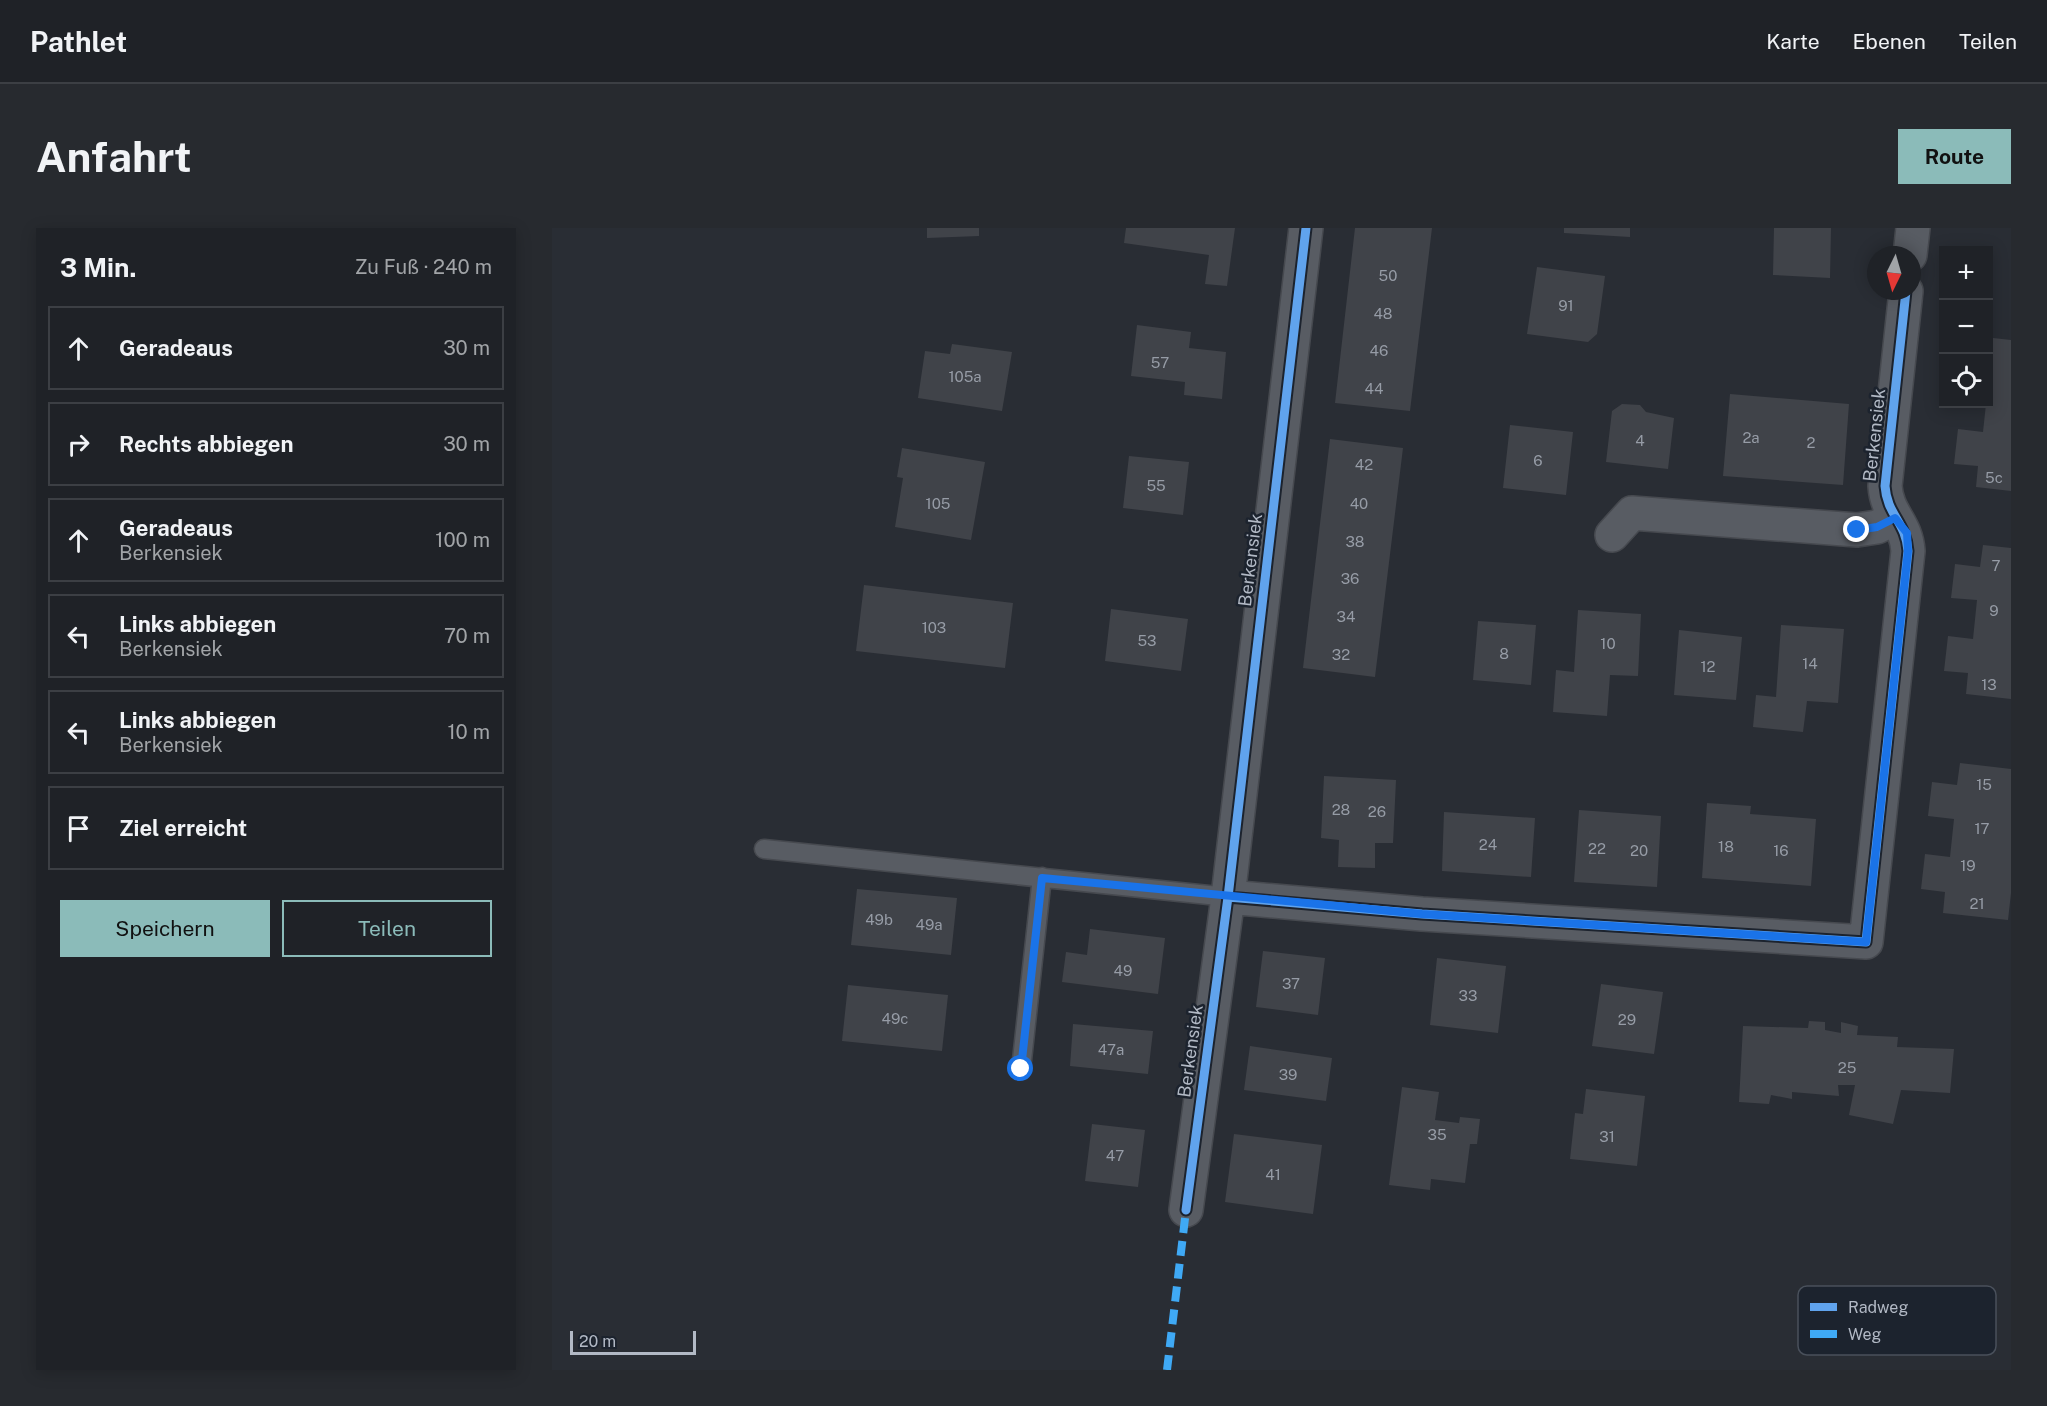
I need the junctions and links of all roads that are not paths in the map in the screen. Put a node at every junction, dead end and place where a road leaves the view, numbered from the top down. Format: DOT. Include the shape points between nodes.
graph roads {
  1 [pos="1305,228"];
  2 [pos="1913,228"];
  3 [pos="1911,246"];
  4 [pos="1905,300"];
  5 [pos="1895,518"];
  6 [pos="1612,535"];
  7 [pos="764,849"];
  8 [pos="1042,878"];
  9 [pos="1228,897"];
  10 [pos="1021,1069"];
  11 [pos="1185,1210"];
  1 -- 9 [label="street, Berkensiek"];
  2 -- 3 [label="street"];
  4 -- 5 [label="street, Berkensiek" via="1885,486 1886,502"];
  5 -- 6 [label="street" via="1877,527 1857,530 1632,513"];
  5 -- 9 [label="street, Berkensiek" via="1907,533 1908,551 1866,942 1422,914"];
  7 -- 8 [label="lane"];
  8 -- 9 [label="lane"];
  8 -- 10 [label="lane"];
  9 -- 11 [label="street, Berkensiek"];
}
